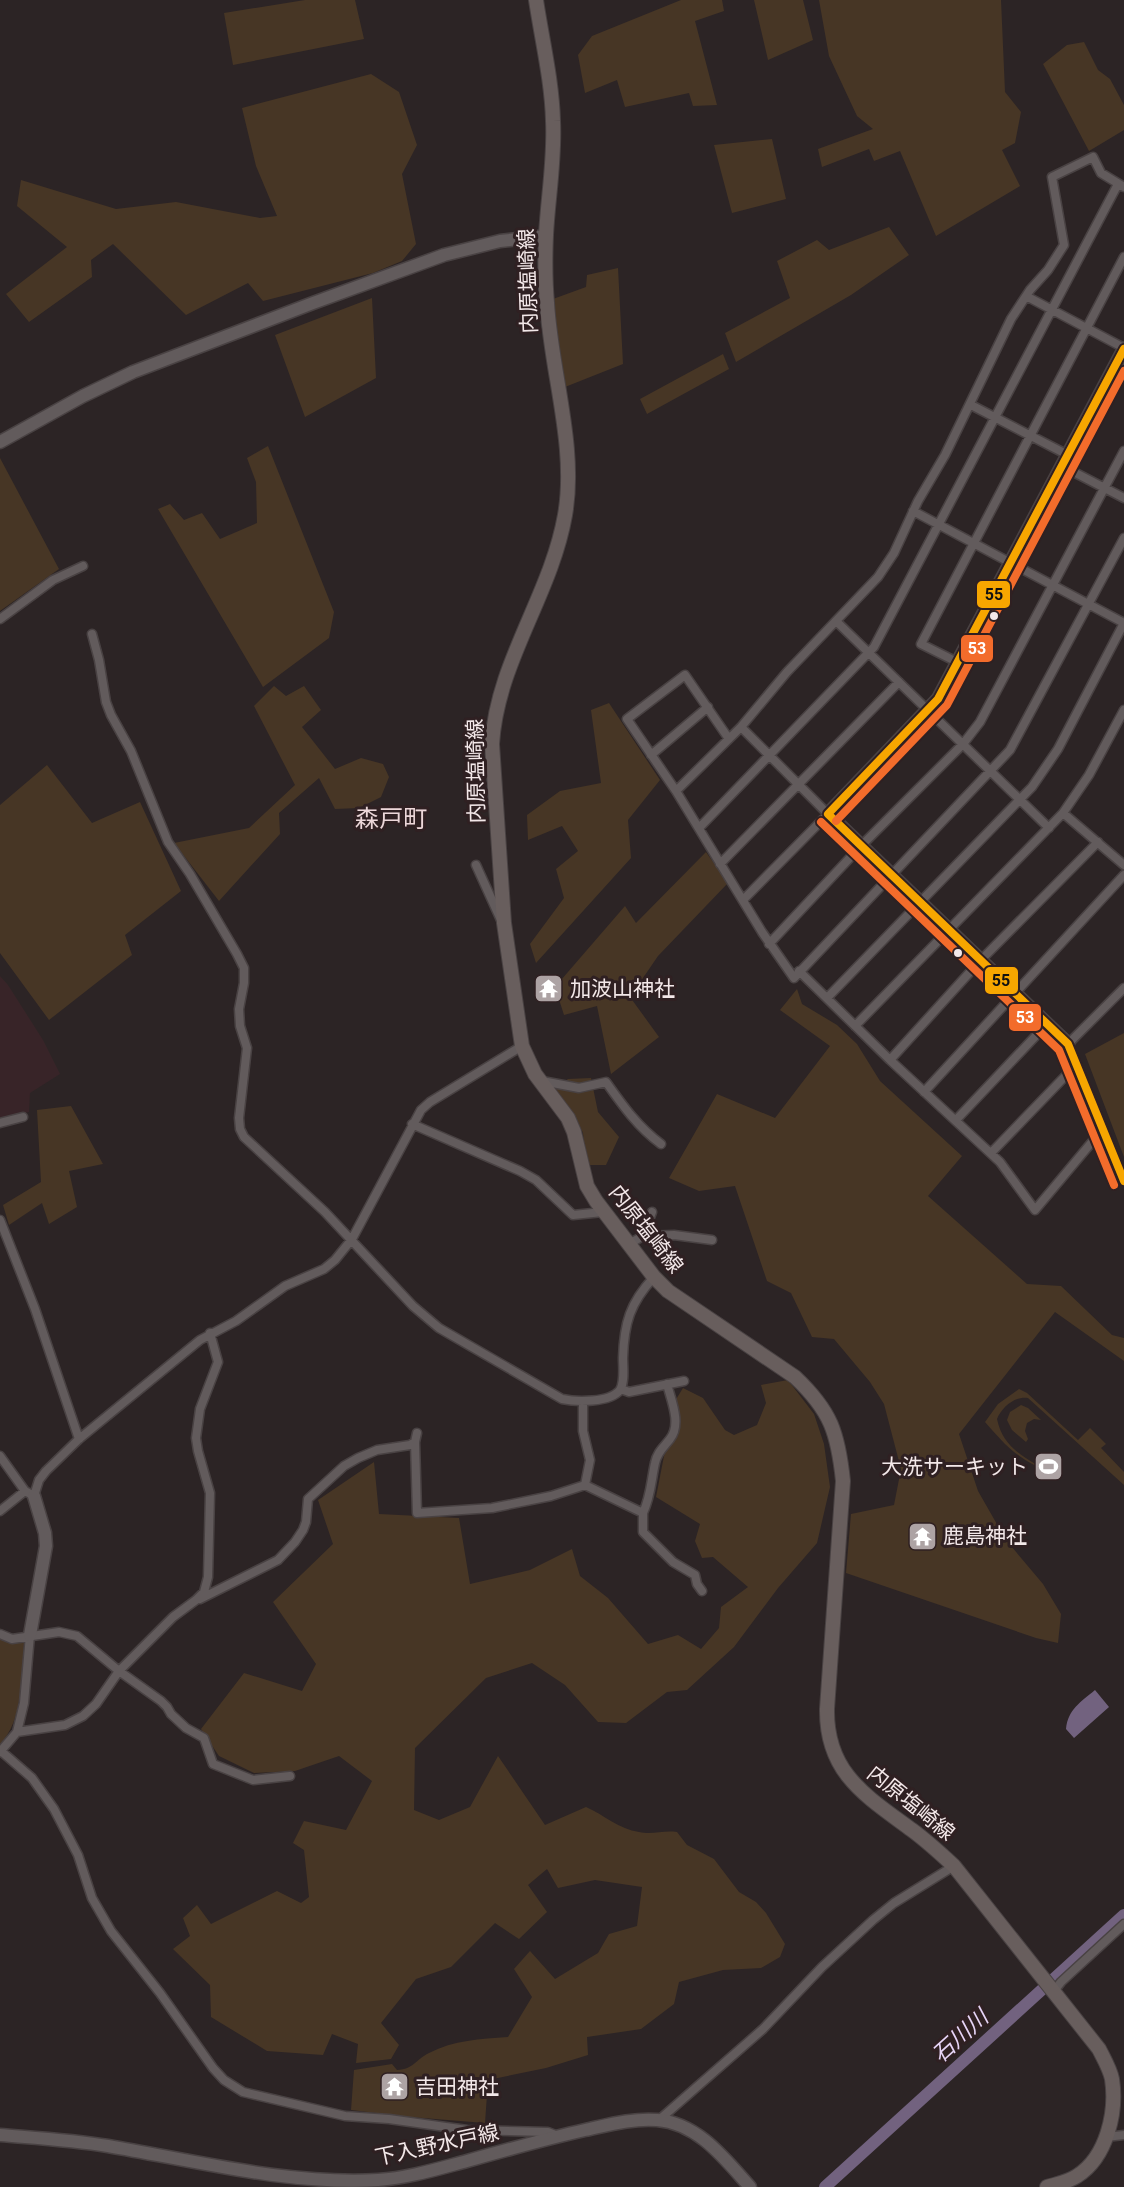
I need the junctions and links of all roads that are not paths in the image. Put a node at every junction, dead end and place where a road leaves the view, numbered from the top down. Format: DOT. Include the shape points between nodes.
graph roads {
  1 [pos="536,0"];
  2 [pos="1121,186"];
  3 [pos="546,236"];
  4 [pos="1124,257"];
  5 [pos="1026,296"];
  6 [pos="1052,309"];
  7 [pos="1086,328"];
  8 [pos="1124,349"];
  9 [pos="1119,372"];
  10 [pos="971,405"];
  11 [pos="995,417"];
  12 [pos="1030,436"];
  13 [pos="0,442"];
  14 [pos="1124,451"];
  15 [pos="1065,461"];
  16 [pos="1105,488"];
  17 [pos="1124,498"];
  18 [pos="913,511"];
  19 [pos="938,525"];
  20 [pos="1124,538"];
  21 [pos="973,543"];
  22 [pos="1011,563"];
  23 [pos="83,566"];
  24 [pos="1053,585"];
  25 [pos="1089,604"];
  26 [pos="0,619"];
  27 [pos="836,621"];
  28 [pos="1124,623"];
  29 [pos="92,634"];
  30 [pos="868,653"];
  31 [pos="959,663"];
  32 [pos="899,682"];
  33 [pos="708,707"];
  34 [pos="1124,710"];
  35 [pos="928,711"];
  36 [pos="1121,722"];
  37 [pos="741,727"];
  38 [pos="729,738"];
  39 [pos="963,744"];
  40 [pos="651,755"];
  41 [pos="770,756"];
  42 [pos="992,772"];
  43 [pos="797,784"];
  44 [pos="676,791"];
  45 [pos="1020,800"];
  46 [pos="1063,813"];
  47 [pos="828,814"];
  48 [pos="699,828"];
  49 [pos="1049,828"];
  50 [pos="1098,842"];
  51 [pos="861,846"];
  52 [pos="720,864"];
  53 [pos="476,865"];
  54 [pos="1124,865"];
  55 [pos="892,875"];
  56 [pos="1124,875"];
  57 [pos="742,900"];
  58 [pos="920,903"];
  59 [pos="504,922"];
  60 [pos="949,931"];
  61 [pos="770,944"];
  62 [pos="980,961"];
  63 [pos="799,971"];
  64 [pos="1124,988"];
  65 [pos="1015,995"];
  66 [pos="827,998"];
  67 [pos="1047,1024"];
  68 [pos="855,1026"];
  69 [pos="1068,1044"];
  70 [pos="522,1046"];
  71 [pos="890,1060"];
  72 [pos="1076,1065"];
  73 [pos="540,1081"];
  74 [pos="924,1092"];
  75 [pos="23,1117"];
  76 [pos="956,1120"];
  77 [pos="0,1123"];
  78 [pos="412,1124"];
  79 [pos="1102,1130"];
  80 [pos="662,1144"];
  81 [pos="991,1153"];
  82 [pos="1124,1181"];
  83 [pos="603,1212"];
  84 [pos="652,1212"];
  85 [pos="0,1220"];
  86 [pos="643,1236"];
  87 [pos="351,1239"];
  88 [pos="712,1240"];
  89 [pos="629,1244"];
  90 [pos="654,1277"];
  91 [pos="210,1333"];
  92 [pos="684,1381"];
  93 [pos="667,1384"];
  94 [pos="621,1389"];
  95 [pos="583,1402"];
  96 [pos="79,1438"];
  97 [pos="0,1456"];
  98 [pos="585,1485"];
  99 [pos="30,1493"];
  100 [pos="0,1511"];
  101 [pos="643,1514"];
  102 [pos="702,1591"];
  103 [pos="196,1600"];
  104 [pos="0,1634"];
  105 [pos="30,1635"];
  106 [pos="119,1671"];
  107 [pos="17,1732"];
  108 [pos="1,1752"];
  109 [pos="290,1776"];
  110 [pos="954,1866"];
  111 [pos="1124,1924"];
  112 [pos="1050,1987"];
  113 [pos="659,2120"];
  114 [pos="0,2134"];
  115 [pos="1124,2135"];
  116 [pos="558,2136"];
  117 [pos="1106,2137"];
  118 [pos="1070,2184"];
  119 [pos="750,2187"];
  120 [pos="1047,2187"];
  1 -- 3 [label="main road, 内原塩崎線" via="554,121"];
  2 -- 5 [label="street" via="1101,172 1092,157 1052,177 1064,245"];
  2 -- 6 [label="street"];
  3 -- 13 [label="street" via="500,241 444,255 323,299 133,372"];
  3 -- 59 [label="main road, 内原塩崎線" via="547,306 566,446 566,502 555,552 495,714 492,744"];
  4 -- 7 [label="street"];
  5 -- 6 [label="street"];
  5 -- 10 [label="street" via="1011,319"];
  6 -- 7 [label="street"];
  6 -- 11 [label="street"];
  7 -- 8 [label="street"];
  7 -- 12 [label="street"];
  8 -- 9 [label="street"];
  9 -- 15 [label="street"];
  10 -- 11 [label="street"];
  10 -- 18 [label="street"];
  11 -- 12 [label="street"];
  11 -- 19 [label="street"];
  12 -- 15 [label="street"];
  12 -- 21 [label="street"];
  14 -- 16 [label="street"];
  15 -- 16 [label="street"];
  15 -- 22 [label="street"];
  16 -- 17 [label="street"];
  16 -- 24 [label="street"];
  18 -- 19 [label="street"];
  18 -- 27 [label="street" via="878,577"];
  19 -- 21 [label="street"];
  19 -- 30 [label="street"];
  20 -- 25 [label="street"];
  21 -- 22 [label="street"];
  21 -- 31 [label="street" via="921,644"];
  22 -- 24 [label="street"];
  22 -- 31 [label="street"];
  23 -- 26 [label="street" via="53,580"];
  24 -- 25 [label="street"];
  24 -- 39 [label="street" via="986,712"];
  25 -- 28 [label="street"];
  25 -- 42 [label="street" via="1020,735"];
  27 -- 30 [label="street"];
  27 -- 37 [label="street"];
  28 -- 45 [label="street" via="1058,749"];
  29 -- 87 [label="street" via="106,702 131,751 168,842 244,968 239,1009 247,1048 240,1129"];
  30 -- 32 [label="street"];
  30 -- 41 [label="street"];
  31 -- 35 [label="street"];
  32 -- 35 [label="street"];
  32 -- 43 [label="street"];
  33 -- 38 [label="street"];
  33 -- 40 [label="street"];
  33 -- 40 [label="street" via="685,675 627,719"];
  34 -- 36 [label="street"];
  35 -- 39 [label="street"];
  35 -- 47 [label="street"];
  36 -- 46 [label="street"];
  37 -- 38 [label="street"];
  37 -- 41 [label="street"];
  38 -- 44 [label="street"];
  39 -- 42 [label="street"];
  39 -- 51 [label="street"];
  40 -- 44 [label="street"];
  41 -- 43 [label="street"];
  41 -- 48 [label="street"];
  42 -- 45 [label="street"];
  42 -- 55 [label="street"];
  43 -- 47 [label="street"];
  43 -- 52 [label="street"];
  44 -- 48 [label="street"];
  45 -- 49 [label="street"];
  45 -- 58 [label="street"];
  46 -- 49 [label="street"];
  46 -- 50 [label="street"];
  47 -- 51 [label="street"];
  47 -- 57 [label="street"];
  48 -- 52 [label="street"];
  49 -- 60 [label="street"];
  50 -- 54 [label="street"];
  50 -- 62 [label="street"];
  51 -- 55 [label="street"];
  51 -- 61 [label="street"];
  52 -- 57 [label="street"];
  53 -- 59 [label="street"];
  55 -- 58 [label="street"];
  55 -- 63 [label="street"];
  56 -- 65 [label="street"];
  57 -- 61 [label="street"];
  58 -- 60 [label="street"];
  58 -- 66 [label="street"];
  59 -- 70 [label="main road, 内原塩崎線"];
  60 -- 62 [label="street"];
  60 -- 68 [label="street"];
  61 -- 63 [label="street" via="794,978"];
  62 -- 65 [label="street"];
  62 -- 71 [label="street"];
  63 -- 66 [label="street"];
  64 -- 69 [label="street"];
  65 -- 67 [label="street"];
  65 -- 74 [label="street"];
  66 -- 68 [label="street"];
  67 -- 69 [label="street"];
  67 -- 76 [label="street"];
  68 -- 71 [label="street"];
  69 -- 72 [label="street"];
  70 -- 73 [label="main road, 内原塩崎線"];
  70 -- 78 [label="street" via="430,1102"];
  71 -- 74 [label="street"];
  72 -- 79 [label="street"];
  72 -- 81 [label="street"];
  73 -- 80 [label="street" via="579,1088 606,1082 643,1131"];
  73 -- 83 [label="main road, 内原塩崎線" via="568,1118 587,1186"];
  74 -- 76 [label="street"];
  75 -- 77 [label="street"];
  76 -- 81 [label="street"];
  78 -- 83 [label="street" via="536,1180 573,1215"];
  78 -- 87 [label="street"];
  79 -- 81 [label="street" via="1035,1210"];
  79 -- 82 [label="street"];
  83 -- 89 [label="main road, 内原塩崎線"];
  84 -- 86 [label="street"];
  85 -- 96 [label="street"];
  86 -- 88 [label="street"];
  86 -- 89 [label="street"];
  87 -- 91 [label="street" via="324,1269 285,1286 236,1321"];
  87 -- 95 [label="street" via="413,1306 439,1328 552,1395"];
  89 -- 90 [label="main road, 内原塩崎線"];
  90 -- 94 [label="street" via="639,1293 629,1316"];
  90 -- 110 [label="main road, 内原塩崎線" via="668,1291 795,1377 811,1392 828,1418 839,1446 843,1481 827,1709 832,1748 844,1772 859,1789"];
  91 -- 96 [label="street"];
  91 -- 103 [label="street" via="218,1362 200,1409 196,1438 210,1492 209,1551 204,1592"];
  92 -- 93 [label="street"];
  93 -- 94 [label="street" via="629,1392"];
  93 -- 101 [label="street" via="675,1427 656,1459 651,1494"];
  94 -- 95 [label="street"];
  95 -- 98 [label="street" via="583,1431 590,1461"];
  96 -- 99 [label="street"];
  97 -- 99 [label="street"];
  98 -- 101 [label="street"];
  98 -- 103 [label="street" via="492,1508 417,1513 416,1438 410,1445 369,1453 344,1466 308,1499 303,1530 278,1560"];
  99 -- 100 [label="street"];
  99 -- 105 [label="street" via="46,1546"];
  101 -- 102 [label="street" via="643,1532 673,1562 695,1575"];
  103 -- 106 [label="street" via="173,1617"];
  104 -- 105 [label="street" via="12,1639"];
  105 -- 106 [label="street" via="59,1632 77,1636"];
  105 -- 107 [label="street" via="24,1703"];
  106 -- 107 [label="street" via="83,1716 65,1725"];
  106 -- 109 [label="street" via="161,1701 186,1728 204,1738 213,1764 253,1780"];
  107 -- 108 [label="street"];
  108 -- 116 [label="street" via="21,1767 48,1800 78,1854 92,1898 111,1931 213,2068 233,2087 345,2116 467,2130 548,2132"];
  110 -- 112 [label="main road, 内原塩崎線"];
  110 -- 113 [label="street" via="873,1920 763,2028"];
  111 -- 112 [label="street" via="1062,1982"];
  112 -- 117 [label="main road, 内原塩崎線" via="1100,2049 1108,2068 1113,2097"];
  113 -- 116 [label="street, 下入野水戸線" via="612,2124"];
  113 -- 119 [label="street, 下入野水戸線" via="685,2128 708,2143"];
  114 -- 116 [label="street, 下入野水戸線" via="85,2142 274,2175 350,2181 406,2176"];
  115 -- 117 [label="street"];
  117 -- 118 [label="main road, 内原塩崎線" via="1100,2152"];
  118 -- 120 [label="main road, 内原塩崎線"];
}
